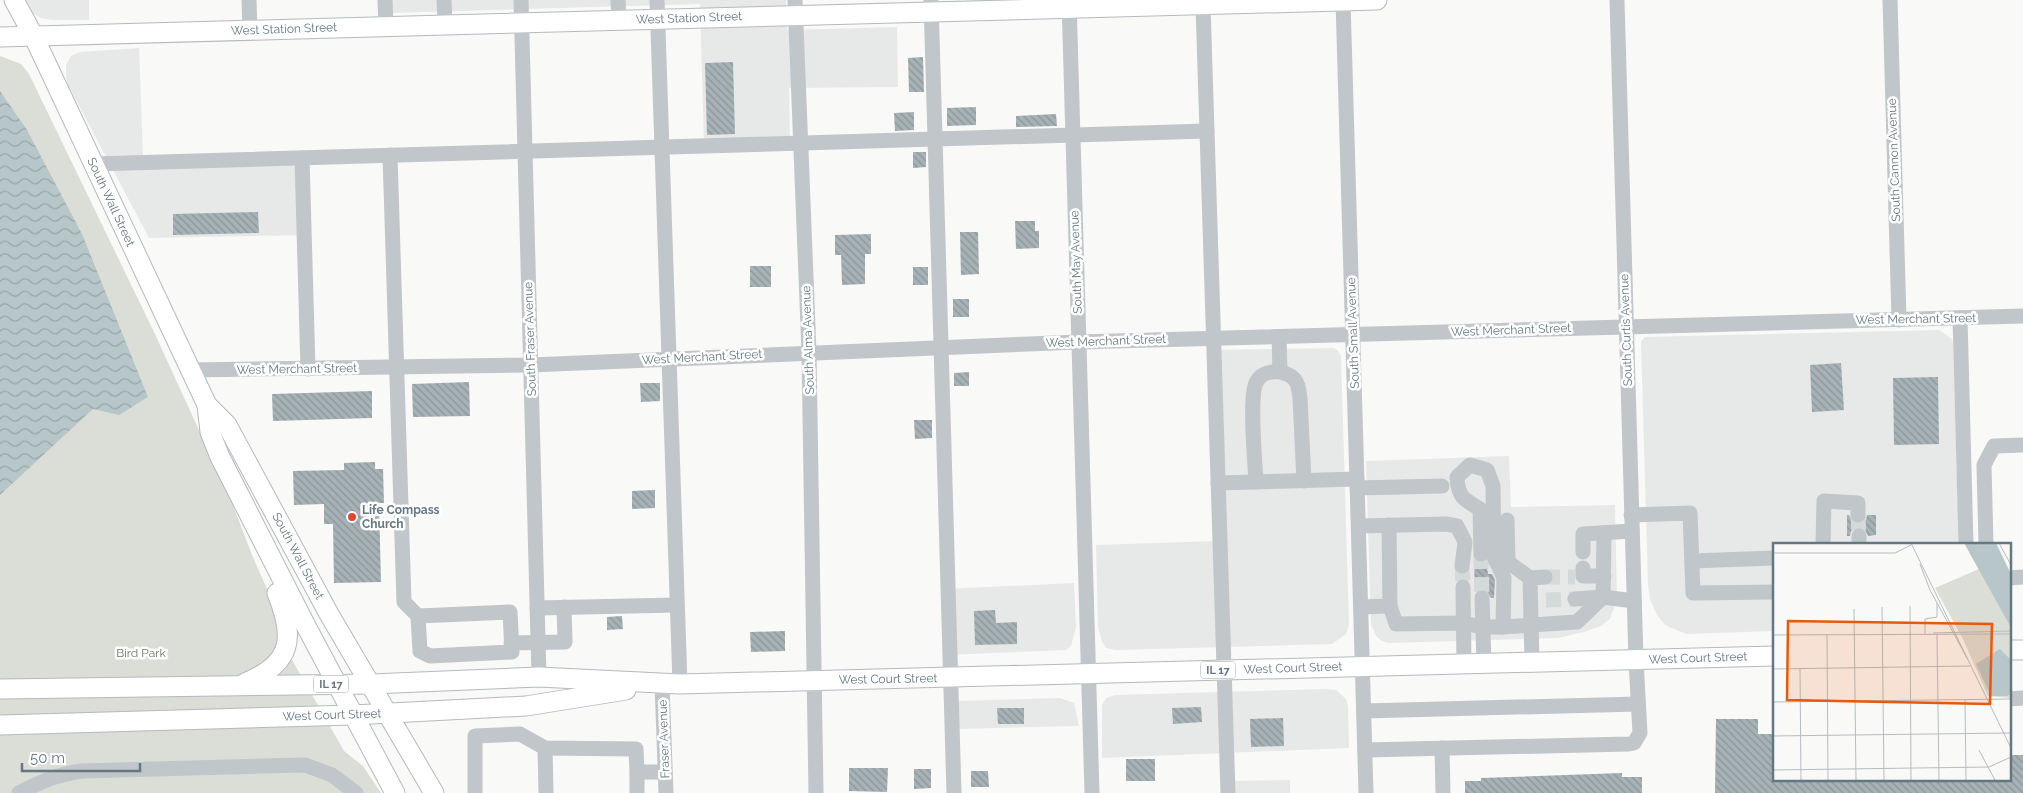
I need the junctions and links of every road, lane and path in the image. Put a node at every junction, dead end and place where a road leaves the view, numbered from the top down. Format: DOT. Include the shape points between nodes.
graph roads {
  1 [pos="14,0"];
  2 [pos="249,0"];
  3 [pos="385,0"];
  4 [pos="444,0"];
  5 [pos="521,0"];
  6 [pos="618,0"];
  7 [pos="657,0"];
  8 [pos="1343,0"];
  9 [pos="1377,0"];
  10 [pos="1617,0"];
  11 [pos="1890,0"];
  12 [pos="1206,3"];
  13 [pos="1069,4"];
  14 [pos="932,6"];
  15 [pos="795,8"];
  16 [pos="658,19"];
  17 [pos="619,20"];
  18 [pos="521,23"];
  19 [pos="445,24"];
  20 [pos="386,26"];
  21 [pos="250,30"];
  22 [pos="33,35"];
  23 [pos="0,37"];
  24 [pos="1207,131"];
  25 [pos="1073,135"];
  26 [pos="936,138"];
  27 [pos="800,143"];
  28 [pos="662,147"];
  29 [pos="525,151"];
  30 [pos="390,155"];
  31 [pos="302,158"];
  32 [pos="93,164"];
  33 [pos="2023,316"];
  34 [pos="1960,318"];
  35 [pos="1899,320"];
  36 [pos="1626,326"];
  37 [pos="1353,336"];
  38 [pos="1279,337"];
  39 [pos="1214,339"];
  40 [pos="1078,342"];
  41 [pos="942,347"];
  42 [pos="809,352"];
  43 [pos="669,358"];
  44 [pos="531,365"];
  45 [pos="397,367"];
  46 [pos="308,369"];
  47 [pos="190,370"];
  48 [pos="1280,371"];
  49 [pos="207,405"];
  50 [pos="2023,445"];
  51 [pos="1304,481"];
  52 [pos="1256,482"];
  53 [pos="1357,483"];
  54 [pos="1218,484"];
  55 [pos="1442,486"];
  56 [pos="1858,509"];
  57 [pos="249,514"];
  58 [pos="1632,515"];
  59 [pos="1506,520"];
  60 [pos="1389,525"];
  61 [pos="1359,526"];
  62 [pos="1632,531"];
  63 [pos="1604,533"];
  64 [pos="1823,543"];
  65 [pos="1966,543"];
  66 [pos="1986,543"];
  67 [pos="1583,552"];
  68 [pos="1481,554"];
  69 [pos="1773,558"];
  70 [pos="1692,561"];
  71 [pos="1462,566"];
  72 [pos="1580,573"];
  73 [pos="1604,576"];
  74 [pos="2023,577"];
  75 [pos="2010,578"];
  76 [pos="1463,587"];
  77 [pos="1773,592"];
  78 [pos="1603,597"];
  79 [pos="1482,598"];
  80 [pos="1576,599"];
  81 [pos="1634,601"];
  82 [pos="677,605"];
  83 [pos="1361,606"];
  84 [pos="1390,606"];
  85 [pos="564,607"];
  86 [pos="537,608"];
  87 [pos="418,616"];
  88 [pos="1462,623"];
  89 [pos="1531,626"];
  90 [pos="1504,627"];
  91 [pos="1483,628"];
  92 [pos="538,642"];
  93 [pos="512,643"];
  94 [pos="2010,650"];
  95 [pos="2023,650"];
  96 [pos="1773,656"];
  97 [pos="1636,660"];
  98 [pos="1532,662"];
  99 [pos="1464,664"];
  100 [pos="1484,664"];
  101 [pos="1363,666"];
  102 [pos="1224,670"];
  103 [pos="1087,674"];
  104 [pos="539,677"];
  105 [pos="952,677"];
  106 [pos="815,680"];
  107 [pos="240,684"];
  108 [pos="336,684"];
  109 [pos="372,684"];
  110 [pos="671,684"];
  111 [pos="0,689"];
  112 [pos="2023,698"];
  113 [pos="2010,699"];
  114 [pos="1638,704"];
  115 [pos="1364,711"];
  116 [pos="389,713"];
  117 [pos="353,715"];
  118 [pos="0,725"];
  119 [pos="545,748"];
  120 [pos="1442,748"];
  121 [pos="1365,750"];
  122 [pos="637,772"];
  123 [pos="665,772"];
  124 [pos="19,793"];
  125 [pos="356,793"];
  126 [pos="395,793"];
  127 [pos="434,793"];
  128 [pos="475,793"];
  129 [pos="546,793"];
  130 [pos="637,793"];
  131 [pos="666,793"];
  132 [pos="816,793"];
  133 [pos="954,793"];
  134 [pos="1092,793"];
  135 [pos="1228,793"];
  136 [pos="1366,793"];
  137 [pos="1443,793"];
  1 -- 22 [label="main road, South Wall Street"];
  2 -- 21 [label="street"];
  3 -- 20 [label="street"];
  4 -- 19 [label="street"];
  5 -- 18 [label="street, South Fraser Avenue"];
  6 -- 17 [label="street"];
  7 -- 16 [label="street, Fraser Avenue"];
  8 -- 9 [label="main road, West Station Street"];
  8 -- 12 [label="main road, West Station Street"];
  8 -- 37 [label="street, South Small Avenue"];
  10 -- 36 [label="street, South Curtis Avenue"];
  11 -- 35 [label="street, South Cannon Avenue"];
  12 -- 13 [label="main road, West Station Street"];
  12 -- 24 [label="street"];
  13 -- 14 [label="main road, West Station Street"];
  13 -- 25 [label="street, South May Avenue"];
  14 -- 15 [label="main road, West Station Street"];
  14 -- 26 [label="street"];
  15 -- 16 [label="main road, West Station Street"];
  15 -- 27 [label="street, South Alma Avenue"];
  16 -- 17 [label="main road, West Station Street"];
  16 -- 28 [label="street, Fraser Avenue"];
  17 -- 18 [label="main road, West Station Street"];
  18 -- 19 [label="main road, West Station Street"];
  18 -- 29 [label="street, South Fraser Avenue"];
  19 -- 20 [label="main road, West Station Street"];
  20 -- 21 [label="main road, West Station Street"];
  21 -- 22 [label="main road, West Station Street"];
  22 -- 23 [label="main road, West Station Street"];
  22 -- 32 [label="main road, South Wall Street"];
  24 -- 25 [label="street"];
  24 -- 39 [label="street"];
  25 -- 26 [label="street"];
  25 -- 40 [label="street, South May Avenue"];
  26 -- 27 [label="street"];
  26 -- 41 [label="street"];
  27 -- 28 [label="street"];
  27 -- 42 [label="street, South Alma Avenue"];
  28 -- 29 [label="street"];
  28 -- 43 [label="street, Fraser Avenue"];
  29 -- 30 [label="street"];
  29 -- 44 [label="street, South Fraser Avenue"];
  30 -- 31 [label="street"];
  30 -- 45 [label="street"];
  31 -- 32 [label="street"];
  31 -- 46 [label="street"];
  32 -- 47 [label="main road, South Wall Street"];
  33 -- 34 [label="street, West Merchant Street"];
  34 -- 35 [label="street, West Merchant Street"];
  34 -- 65 [label="street"];
  35 -- 36 [label="street, West Merchant Street"];
  36 -- 37 [label="street, West Merchant Street"];
  36 -- 58 [label="street, South Curtis Avenue"];
  37 -- 38 [label="street, West Merchant Street"];
  37 -- 53 [label="street, South Small Avenue"];
  38 -- 39 [label="street, West Merchant Street"];
  38 -- 48 [label="street"];
  39 -- 40 [label="street, West Merchant Street"];
  39 -- 54 [label="street"];
  40 -- 41 [label="street, West Merchant Street"];
  40 -- 103 [label="street, South May Avenue"];
  41 -- 42 [label="street, West Merchant Street"];
  41 -- 105 [label="street"];
  42 -- 43 [label="street, West Merchant Street"];
  42 -- 106 [label="street, South Alma Avenue"];
  43 -- 44 [label="street, West Merchant Street"];
  43 -- 82 [label="street, Fraser Avenue"];
  44 -- 45 [label="street, West Merchant Street"];
  44 -- 86 [label="street, South Fraser Avenue"];
  45 -- 46 [label="street, West Merchant Street"];
  45 -- 87 [label="street" via="404,602"];
  46 -- 47 [label="street, West Merchant Street"];
  47 -- 49 [label="main road, South Wall Street"];
  48 -- 51 [label="street" via="1296,380 1298,387"];
  48 -- 52 [label="street" via="1260,376 1255,383"];
  49 -- 57 [label="main road, South Wall Street" via="210,432"];
  49 -- 109 [label="main road, South Wall Street" via="227,425 329,614"];
  50 -- 66 [label="street" via="1994,446 1984,465"];
  51 -- 52 [label="street"];
  51 -- 53 [label="street"];
  52 -- 54 [label="street"];
  53 -- 55 [label="street"];
  53 -- 61 [label="street, South Small Avenue"];
  54 -- 102 [label="street"];
  56 -- 64 [label="street" via="1824,502"];
  57 -- 107 [label="main road" via="258,549 286,615 288,640 282,656 273,667 262,676"];
  57 -- 108 [label="main road, South Wall Street"];
  58 -- 62 [label="street, South Curtis Avenue"];
  58 -- 70 [label="street" via="1690,513"];
  59 -- 89 [label="street" via="1508,562 1537,578 1538,601"];
  60 -- 61 [label="street"];
  60 -- 71 [label="street" via="1458,526 1465,542"];
  60 -- 84 [label="street"];
  61 -- 83 [label="street, South Small Avenue"];
  62 -- 63 [label="street"];
  62 -- 81 [label="street, South Curtis Avenue"];
  63 -- 67 [label="street" via="1583,534"];
  63 -- 73 [label="street"];
  68 -- 90 [label="street" via="1480,509 1464,499 1458,490 1457,477 1470,466 1487,470 1493,486 1494,557 1504,578"];
  69 -- 70 [label="street"];
  70 -- 77 [label="street" via="1693,593"];
  72 -- 73 [label="street"];
  73 -- 78 [label="street"];
  74 -- 75 [label="street"];
  76 -- 88 [label="street"];
  78 -- 80 [label="street"];
  78 -- 81 [label="street"];
  78 -- 89 [label="street" via="1577,622"];
  79 -- 91 [label="street"];
  81 -- 97 [label="street, South Curtis Avenue"];
  82 -- 85 [label="street"];
  82 -- 110 [label="street, Fraser Avenue"];
  83 -- 84 [label="street"];
  83 -- 101 [label="street, South Small Avenue"];
  84 -- 88 [label="street" via="1396,624"];
  85 -- 86 [label="street"];
  85 -- 92 [label="street" via="565,642"];
  86 -- 92 [label="street, South Fraser Avenue"];
  87 -- 93 [label="street" via="510,612"];
  87 -- 93 [label="street" via="420,651 430,656 512,652"];
  88 -- 91 [label="street"];
  88 -- 99 [label="street"];
  89 -- 90 [label="street"];
  89 -- 98 [label="street"];
  90 -- 91 [label="street"];
  91 -- 100 [label="street"];
  92 -- 93 [label="street"];
  92 -- 104 [label="street, South Fraser Avenue"];
  94 -- 95 [label="main road"];
  96 -- 97 [label="main road, West Court Street / IL 17"];
  97 -- 98 [label="main road, West Court Street / IL 17"];
  97 -- 114 [label="street, South Curtis Avenue"];
  98 -- 100 [label="main road, West Court Street / IL 17"];
  99 -- 100 [label="main road, West Court Street / IL 17"];
  99 -- 101 [label="main road, West Court Street / IL 17"];
  101 -- 102 [label="main road, West Court Street / IL 17"];
  101 -- 115 [label="street, South Small Avenue"];
  102 -- 103 [label="main road, West Court Street / IL 17"];
  102 -- 135 [label="street"];
  103 -- 105 [label="main road, West Court Street / IL 17"];
  103 -- 134 [label="street, South May Avenue"];
  104 -- 109 [label="main road, West Court Street / IL 17"];
  104 -- 110 [label="main road, West Court Street / IL 17"];
  105 -- 106 [label="main road, West Court Street / IL 17"];
  105 -- 133 [label="street"];
  106 -- 110 [label="main road, West Court Street / IL 17"];
  106 -- 132 [label="street, South Alma Avenue"];
  107 -- 108 [label="main road, West Court Street / IL 17"];
  107 -- 111 [label="main road, West Court Street / IL 17"];
  108 -- 109 [label="main road, West Court Street / IL 17"];
  108 -- 117 [label="main road, South Wall Street"];
  109 -- 116 [label="main road, South Wall Street"];
  110 -- 116 [label="main road, West Court Street / IL 17" via="526,706"];
  110 -- 123 [label="street, Fraser Avenue"];
  112 -- 113 [label="street"];
  114 -- 115 [label="street"];
  114 -- 120 [label="street, South Curtis Avenue" via="1640,734 1634,743"];
  115 -- 121 [label="street, South Small Avenue"];
  116 -- 117 [label="main road, West Court Street / IL 17"];
  116 -- 127 [label="main road, South Wall Street"];
  117 -- 118 [label="main road, West Court Street / IL 17"];
  117 -- 126 [label="main road, South Wall Street"];
  119 -- 122 [label="street" via="636,749"];
  119 -- 128 [label="street" via="520,734 475,736"];
  119 -- 129 [label="street"];
  120 -- 121 [label="street"];
  120 -- 137 [label="street"];
  121 -- 136 [label="street, South Small Avenue"];
  122 -- 123 [label="street"];
  122 -- 130 [label="street"];
  123 -- 131 [label="street, Fraser Avenue"];
  124 -- 125 [label="street" via="47,779 82,771 305,765 332,775"];
}
